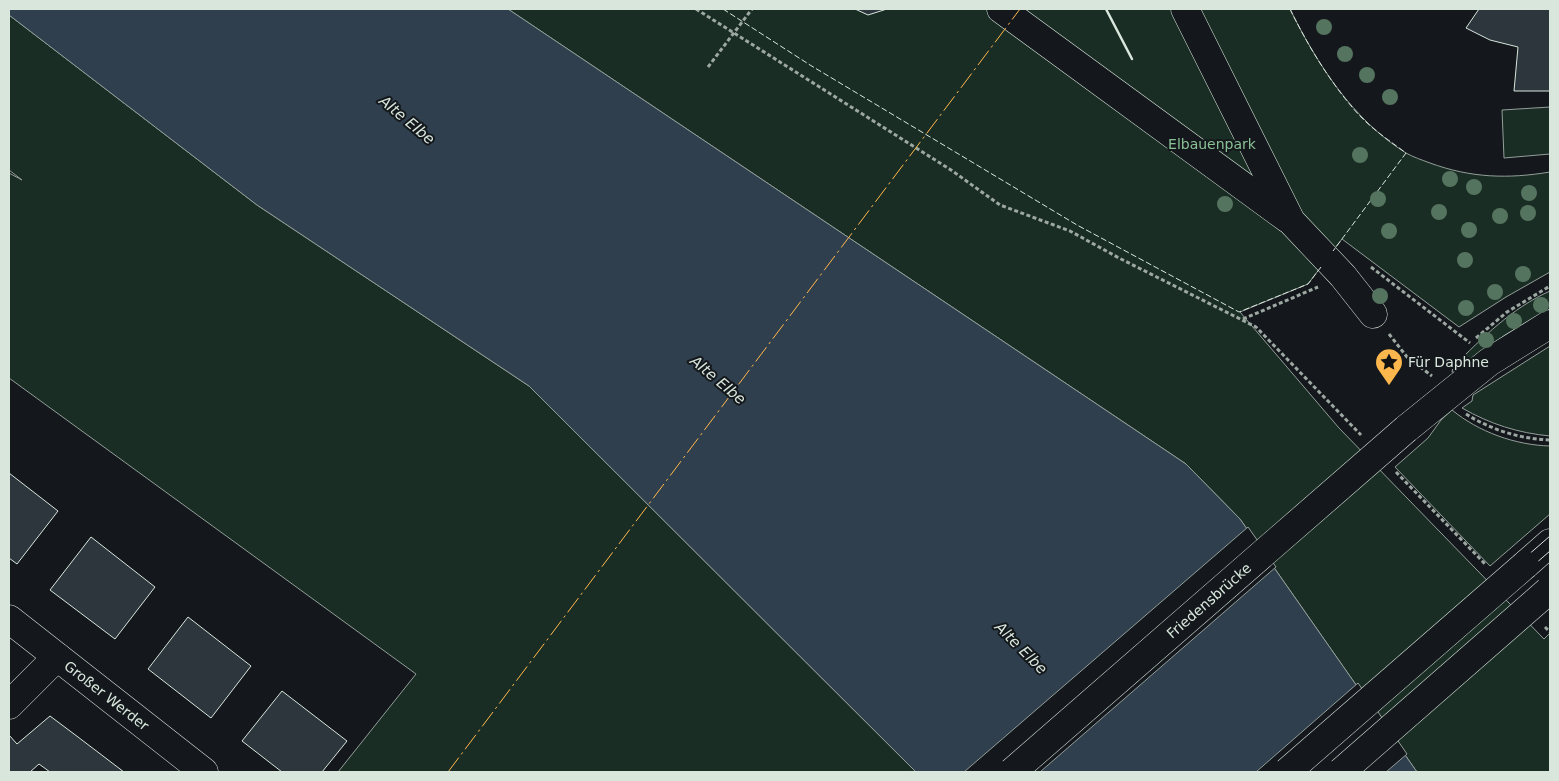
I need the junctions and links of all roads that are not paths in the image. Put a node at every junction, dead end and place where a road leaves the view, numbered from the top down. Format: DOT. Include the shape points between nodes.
graph roads {
  1 [pos="1001,9"];
  2 [pos="1185,9"];
  3 [pos="1291,221"];
  4 [pos="1373,314"];
  5 [pos="1550,324"];
  6 [pos="1550,543"];
  7 [pos="1549,591"];
  8 [pos="9,619"];
  9 [pos="57,657"];
  10 [pos="9,705"];
  11 [pos="204,772"];
  12 [pos="1012,772"];
  13 [pos="1287,772"];
  14 [pos="1341,772"];
  1 -- 3 [label="main road"];
  2 -- 3 [label="main road"];
  3 -- 4 [label="main road"];
  5 -- 12 [label="main road, Friedensbrücke, bridge" via="1489,362 1406,429"];
  6 -- 13 [label="main road, bridge"];
  7 -- 14 [label="main road, bridge"];
  8 -- 9 [label="main road, Großer Werder"];
  9 -- 10 [label="main road"];
  9 -- 11 [label="main road, Großer Werder"];
}
